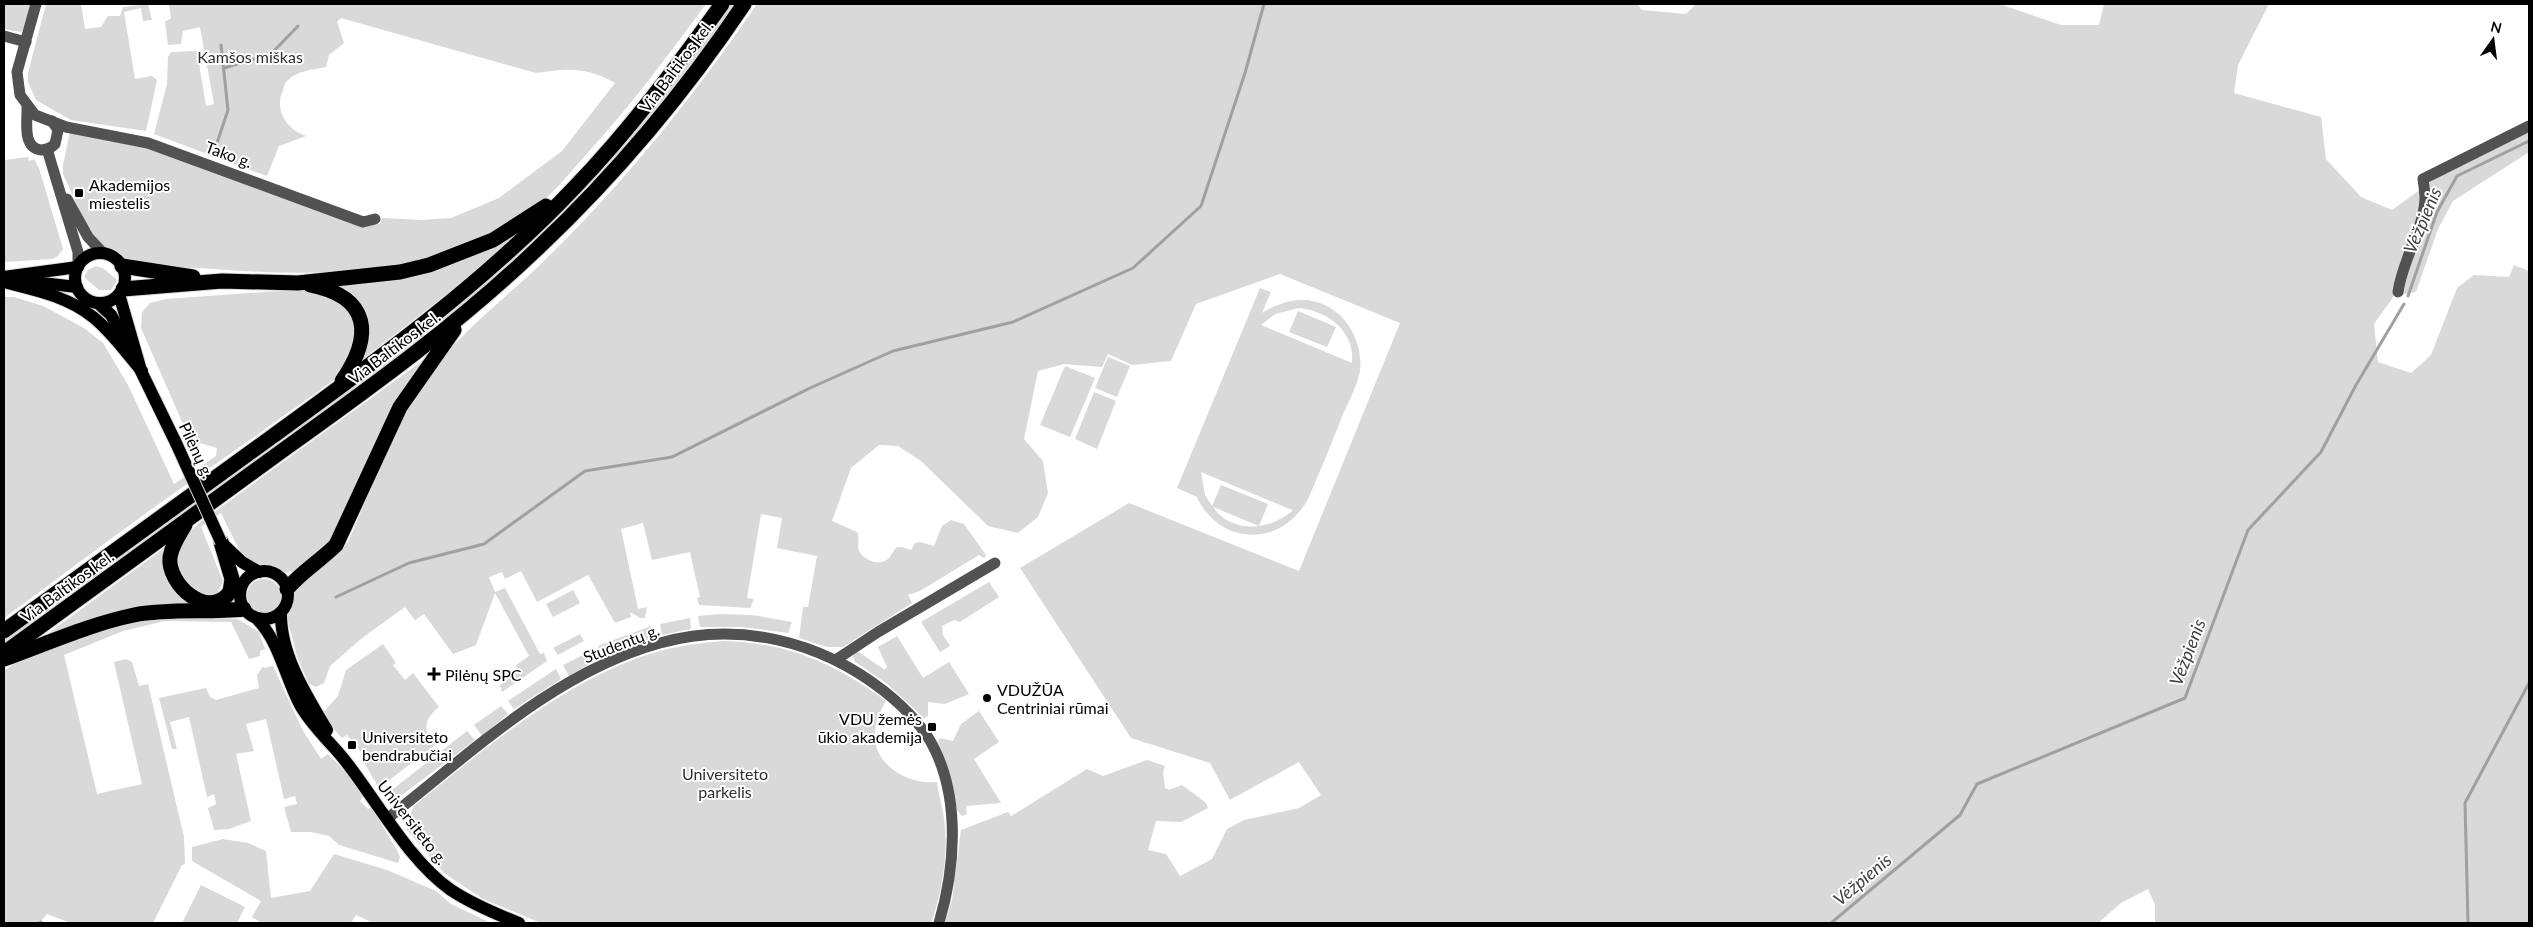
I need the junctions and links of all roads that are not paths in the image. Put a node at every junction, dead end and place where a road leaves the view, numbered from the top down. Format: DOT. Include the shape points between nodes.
graph roads {
  1 [pos="36,4"];
  2 [pos="722,4"];
  3 [pos="744,4"];
  4 [pos="4,36"];
  5 [pos="26,42"];
  6 [pos="27,105"];
  7 [pos="48,120"];
  8 [pos="2529,126"];
  9 [pos="28,129"];
  10 [pos="62,131"];
  11 [pos="47,149"];
  12 [pos="56,180"];
  13 [pos="575,188"];
  14 [pos="375,219"];
  15 [pos="103,253"];
  16 [pos="122,266"];
  17 [pos="78,267"];
  18 [pos="4,279"];
  19 [pos="222,281"];
  20 [pos="298,283"];
  21 [pos="77,287"];
  22 [pos="121,292"];
  23 [pos="2398,292"];
  24 [pos="98,303"];
  25 [pos="465,314"];
  26 [pos="142,371"];
  27 [pos="336,391"];
  28 [pos="188,520"];
  29 [pos="221,542"];
  30 [pos="995,563"];
  31 [pos="259,572"];
  32 [pos="242,586"];
  33 [pos="287,589"];
  34 [pos="244,609"];
  35 [pos="281,612"];
  36 [pos="256,618"];
  37 [pos="4,631"];
  38 [pos="4,653"];
  39 [pos="4,659"];
  40 [pos="837,659"];
  41 [pos="343,758"];
  42 [pos="388,818"];
  43 [pos="519,923"];
  44 [pos="939,923"];
  1 -- 5 [label="street"];
  2 -- 13 [label="highway, Via Baltikos kel." via="671,74"];
  3 -- 25 [label="highway, Via Baltikos kel." via="675,98 598,189 539,248"];
  4 -- 5 [label="street"];
  5 -- 6 [label="street" via="17,72 18,88"];
  6 -- 7 [label="street" via="35,115"];
  6 -- 9 [label="street"];
  7 -- 9 [label="street" via="34,121"];
  7 -- 10 [label="street"];
  8 -- 23 [label="street" via="2423,180 2425,200 2400,274"];
  9 -- 11 [label="street" via="31,145"];
  10 -- 11 [label="street" via="55,144"];
  10 -- 14 [label="street, Tako g." via="148,143 363,222"];
  11 -- 12 [label="street"];
  12 -- 15 [label="street" via="88,236"];
  12 -- 17 [label="street" via="78,252"];
  13 -- 20 [label="highway" via="493,240 430,265 400,272"];
  13 -- 27 [label="highway, Via Baltikos kel." via="452,302"];
  15 -- 16 [label="main road" via="114,257"];
  15 -- 17 [label="main road" via="86,258"];
  16 -- 19 [label="highway"];
  16 -- 22 [label="main road" via="125,278"];
  17 -- 18 [label="main road"];
  17 -- 21 [label="main road"];
  18 -- 21 [label="main road"];
  18 -- 26 [label="main road" via="78,307 113,336"];
  19 -- 20 [label="highway"];
  19 -- 22 [label="highway"];
  20 -- 27 [label="highway" via="322,287 338,294 352,306 361,321 363,337 359,353"];
  21 -- 24 [label="main road" via="83,296"];
  22 -- 24 [label="main road" via="110,302"];
  22 -- 26 [label="main road, Pilėnų g."];
  24 -- 26 [label="main road, Pilėnų g." via="111,315"];
  25 -- 28 [label="highway, Via Baltikos kel." via="417,353"];
  25 -- 33 [label="highway" via="400,408 336,545"];
  26 -- 29 [label="main road, Pilėnų g., bridge"];
  27 -- 37 [label="highway, Via Baltikos kel."];
  28 -- 29 [label="highway" via="172,548 170,559 172,576 192,597 206,602 218,601 230,592 231,572"];
  28 -- 38 [label="highway, Via Baltikos kel."];
  29 -- 31 [label="main road, Pilėnų g." via="242,562"];
  29 -- 32 [label="main road, Pilėnų g."];
  30 -- 40 [label="street"];
  31 -- 32 [label="main road" via="252,574"];
  31 -- 33 [label="main road" via="280,577"];
  32 -- 34 [label="main road"];
  33 -- 35 [label="main road" via="287,601"];
  34 -- 36 [label="main road"];
  34 -- 39 [label="highway" via="159,611 133,615"];
  35 -- 36 [label="main road" via="270,619"];
  35 -- 41 [label="main road, Universiteto g." via="281,630 287,651 315,710"];
  36 -- 41 [label="main road, Universiteto g." via="266,628 300,705"];
  40 -- 42 [label="street, Studentų g." via="791,643 735,634 696,635 659,643 568,683"];
  40 -- 44 [label="street, Studentų g." via="865,676 912,716 931,742 943,768 952,823 950,865"];
  41 -- 42 [label="main road, Universiteto g."];
  42 -- 43 [label="main road, Universiteto g." via="418,858 451,890 486,910"];
}
